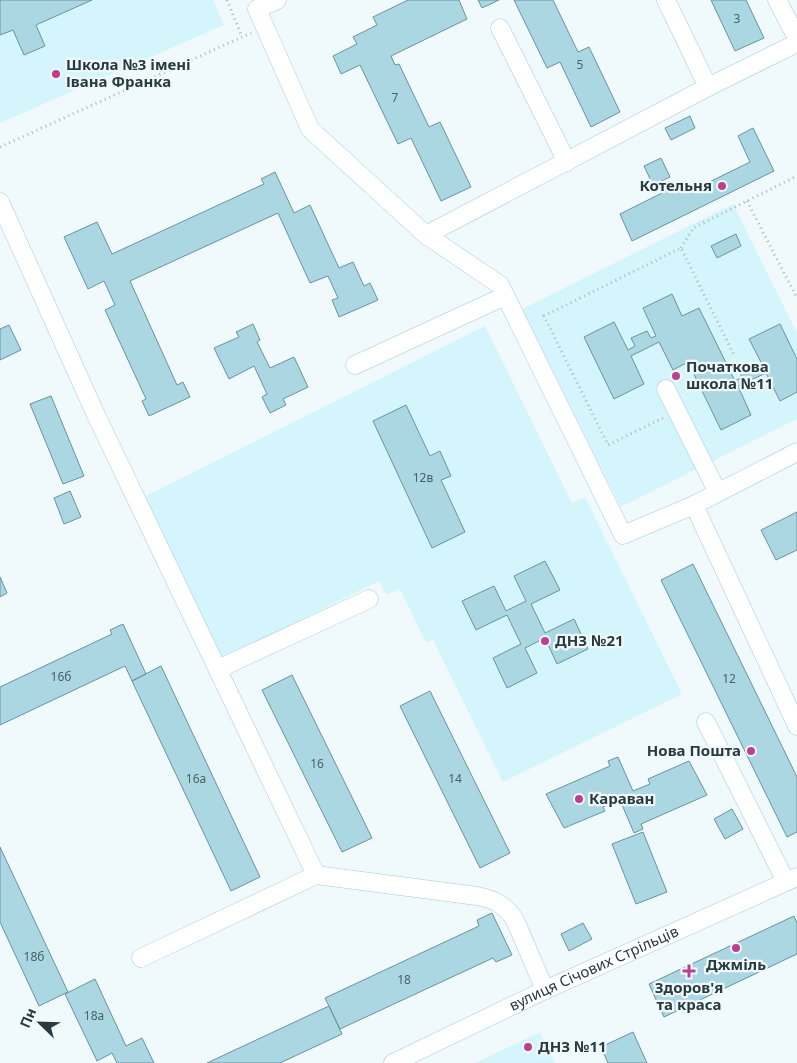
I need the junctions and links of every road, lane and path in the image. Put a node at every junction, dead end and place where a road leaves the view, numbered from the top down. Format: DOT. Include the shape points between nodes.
graph roads {
  1 [pos="227,0"];
  2 [pos="277,0"];
  3 [pos="666,0"];
  4 [pos="777,0"];
  5 [pos="265,27"];
  6 [pos="500,28"];
  7 [pos="242,37"];
  8 [pos="797,38"];
  9 [pos="797,43"];
  10 [pos="708,87"];
  11 [pos="0,147"];
  12 [pos="567,162"];
  13 [pos="797,176"];
  14 [pos="747,201"];
  15 [pos="0,202"];
  16 [pos="426,235"];
  17 [pos="681,248"];
  18 [pos="505,296"];
  19 [pos="797,298"];
  20 [pos="736,357"];
  21 [pos="355,365"];
  22 [pos="666,389"];
  23 [pos="677,411"];
  24 [pos="797,452"];
  25 [pos="718,493"];
  26 [pos="694,505"];
  27 [pos="368,599"];
  28 [pos="218,669"];
  29 [pos="706,722"];
  30 [pos="797,726"];
  31 [pos="316,875"];
  32 [pos="791,880"];
  33 [pos="141,958"];
  34 [pos="546,990"];
  35 [pos="393,1063"];
  1 -- 7 [label="path"];
  2 -- 5 [label="street" via="257,8"];
  3 -- 10 [label="street"];
  4 -- 8 [label="street"];
  5 -- 7 [label="path"];
  5 -- 16 [label="street" via="310,128"];
  6 -- 12 [label="street"];
  7 -- 11 [label="path"];
  9 -- 10 [label="street"];
  10 -- 12 [label="street"];
  12 -- 16 [label="street"];
  13 -- 14 [label="path"];
  14 -- 17 [label="path" via="692,228"];
  14 -- 19 [label="path"];
  15 -- 28 [label="street" via="96,415"];
  16 -- 18 [label="street" via="500,285"];
  17 -- 20 [label="path"];
  17 -- 23 [label="path" via="544,316 608,445"];
  18 -- 21 [label="street"];
  18 -- 26 [label="street" via="623,535"];
  22 -- 23 [label="street"];
  23 -- 25 [label="street"];
  24 -- 25 [label="street"];
  25 -- 26 [label="street"];
  26 -- 30 [label="street"];
  27 -- 28 [label="street"];
  28 -- 31 [label="street"];
  29 -- 32 [label="street"];
  31 -- 33 [label="street"];
  31 -- 34 [label="street" via="476,896 499,903 515,920"];
  32 -- 34 [label="street, вулиця Січових Стрільців"];
  34 -- 35 [label="street, вулиця Січових Стрільців"];
}
